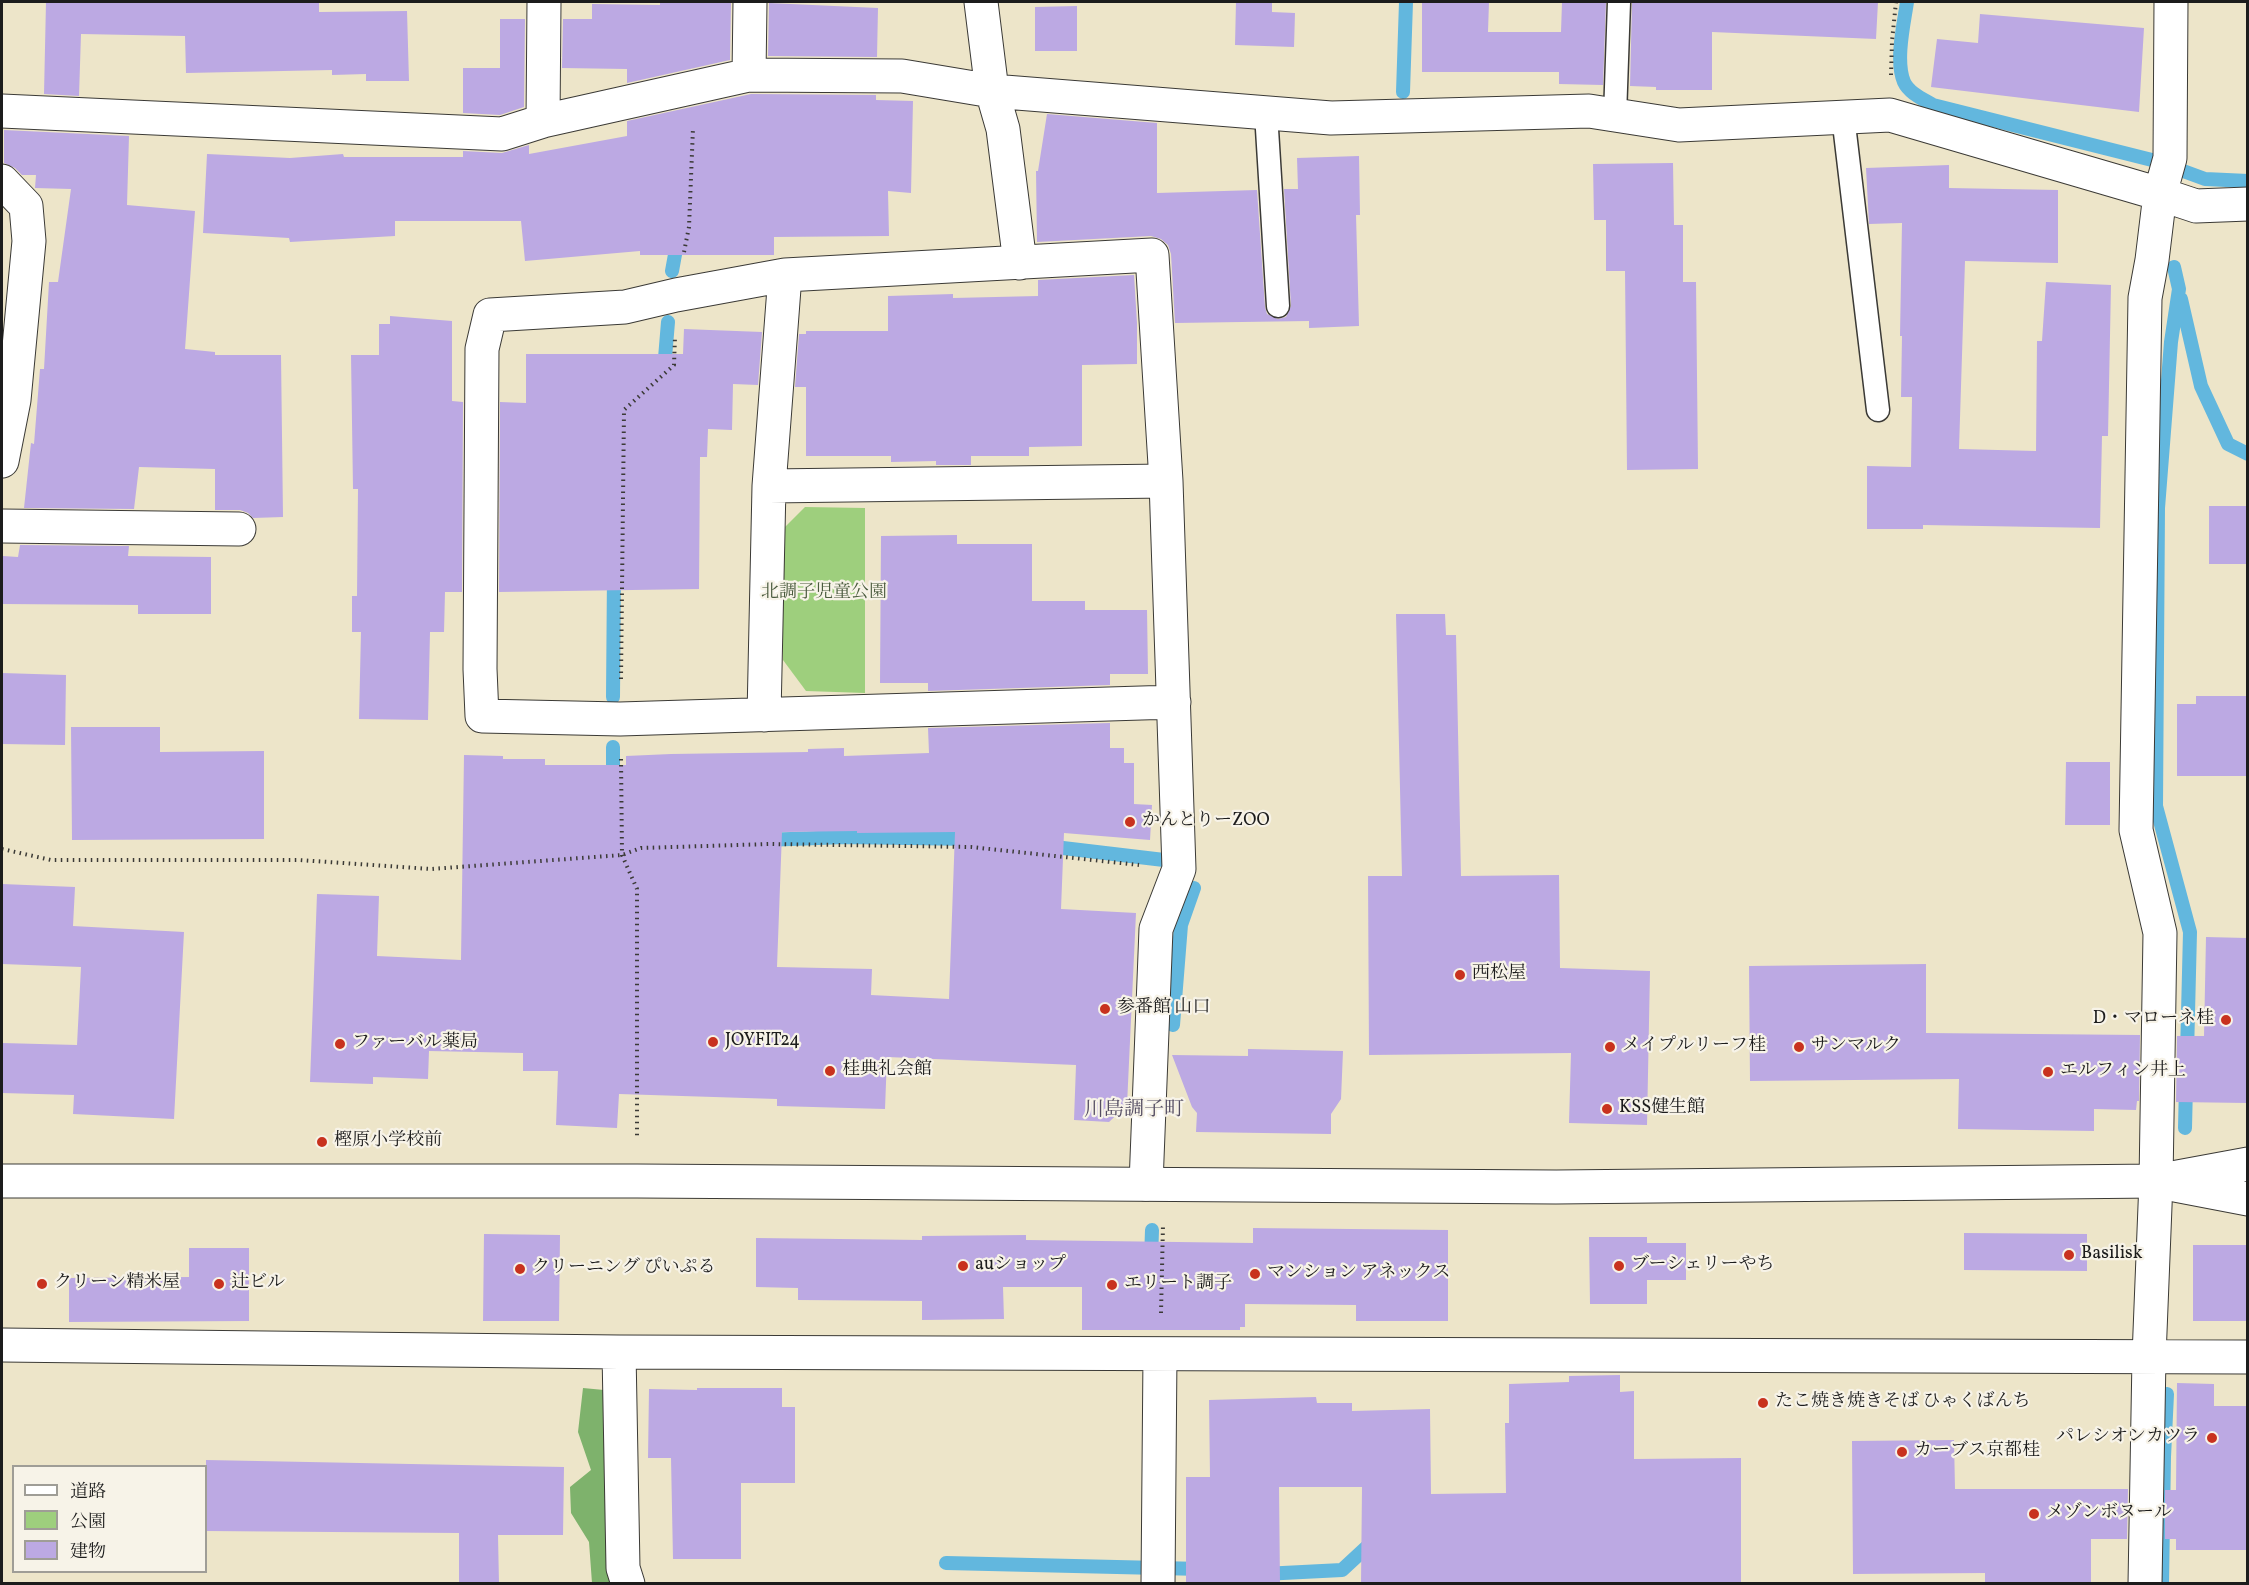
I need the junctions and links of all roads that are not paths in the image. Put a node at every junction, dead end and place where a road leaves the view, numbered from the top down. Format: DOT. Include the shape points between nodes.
graph roads {
  1 [pos="544,2"];
  2 [pos="750,2"];
  3 [pos="981,2"];
  4 [pos="1619,2"];
  5 [pos="2171,2"];
  6 [pos="749,75"];
  7 [pos="992,91"];
  8 [pos="2,111"];
  9 [pos="1266,113"];
  10 [pos="1615,116"];
  11 [pos="1843,116"];
  12 [pos="543,121"];
  13 [pos="2165,176"];
  14 [pos="2,181"];
  15 [pos="2247,204"];
  16 [pos="1020,263"];
  17 [pos="785,275"];
  18 [pos="1278,306"];
  19 [pos="1878,410"];
  20 [pos="2,461"];
  21 [pos="1166,481"];
  22 [pos="769,486"];
  23 [pos="2,526"];
  24 [pos="239,529"];
  25 [pos="1174,702"];
  26 [pos="764,715"];
  27 [pos="2247,1164"];
  28 [pos="2,1181"];
  29 [pos="2156,1181"];
  30 [pos="1146,1184"];
  31 [pos="2247,1199"];
  32 [pos="2,1345"];
  33 [pos="619,1352"];
  34 [pos="1160,1354"];
  35 [pos="2149,1357"];
  36 [pos="2247,1357"];
  37 [pos="628,1584"];
  38 [pos="1158,1584"];
  39 [pos="2145,1584"];
  1 -- 12 [label="street"];
  2 -- 6 [label="street"];
  3 -- 7 [label="street"];
  4 -- 10 [label="lane"];
  5 -- 13 [label="street"];
  6 -- 7 [label="street" via="902,76"];
  6 -- 12 [label="street"];
  7 -- 9 [label="street"];
  7 -- 16 [label="street" via="1004,129"];
  8 -- 12 [label="street" via="501,134"];
  9 -- 10 [label="street" via="1331,118 1588,111"];
  9 -- 18 [label="lane"];
  10 -- 11 [label="street" via="1679,125"];
  11 -- 13 [label="street" via="1890,115"];
  11 -- 19 [label="lane"];
  13 -- 15 [label="street" via="2196,206"];
  13 -- 29 [label="street" via="2145,298 2136,830 2160,933"];
  14 -- 20 [label="street" via="26,206 29,241 14,400"];
  16 -- 17 [label="street"];
  16 -- 21 [label="street" via="1152,255"];
  17 -- 22 [label="street"];
  17 -- 26 [label="street" via="625,307 490,315 482,349 482,716 621,719"];
  21 -- 22 [label="street"];
  21 -- 25 [label="street"];
  22 -- 26 [label="street"];
  23 -- 24 [label="street"];
  25 -- 26 [label="street"];
  25 -- 30 [label="street" via="1179,869 1156,929"];
  27 -- 29 [label="street"];
  28 -- 30 [label="street"];
  29 -- 30 [label="street" via="1556,1187"];
  29 -- 31 [label="street"];
  29 -- 35 [label="street"];
  32 -- 33 [label="street"];
  33 -- 34 [label="street"];
  33 -- 37 [label="street" via="623,1568"];
  34 -- 35 [label="street"];
  34 -- 38 [label="street"];
  35 -- 36 [label="street"];
  35 -- 39 [label="street"];
}
